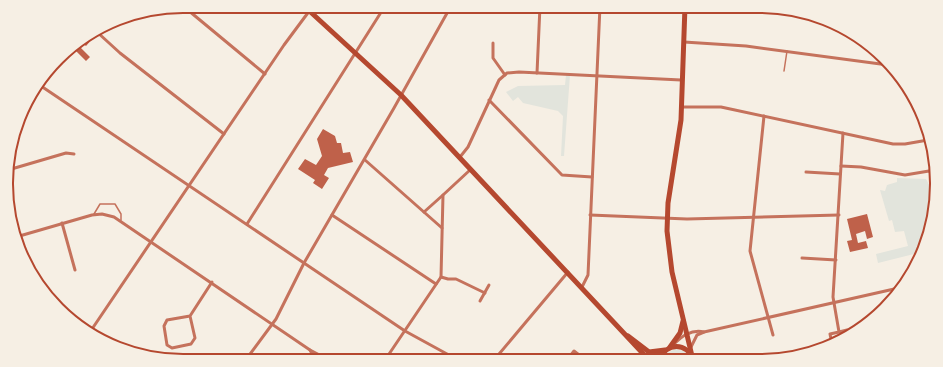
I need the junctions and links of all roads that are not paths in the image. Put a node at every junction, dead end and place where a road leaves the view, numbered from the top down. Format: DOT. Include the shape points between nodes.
graph roads {
  1 [pos="191,13"];
  2 [pos="304,13"];
  3 [pos="314,13"];
  4 [pos="381,13"];
  5 [pos="447,13"];
  6 [pos="540,13"];
  7 [pos="600,13"];
  8 [pos="685,13"];
  9 [pos="100,35"];
  10 [pos="683,42"];
  11 [pos="493,43"];
  12 [pos="787,52"];
  13 [pos="356,53"];
  14 [pos="881,64"];
  15 [pos="784,71"];
  16 [pos="537,73"];
  17 [pos="265,74"];
  18 [pos="505,75"];
  19 [pos="597,76"];
  20 [pos="682,80"];
  21 [pos="43,87"];
  22 [pos="402,95"];
  23 [pos="489,100"];
  24 [pos="681,107"];
  25 [pos="764,116"];
  26 [pos="843,133"];
  27 [pos="224,134"];
  28 [pos="924,141"];
  29 [pos="74,154"];
  30 [pos="460,157"];
  31 [pos="365,160"];
  32 [pos="841,166"];
  33 [pos="13,168"];
  34 [pos="470,170"];
  35 [pos="930,171"];
  36 [pos="806,172"];
  37 [pos="840,174"];
  38 [pos="592,177"];
  39 [pos="190,186"];
  40 [pos="443,195"];
  41 [pos="424,212"];
  42 [pos="94,215"];
  43 [pos="332,215"];
  44 [pos="590,215"];
  45 [pos="838,215"];
  46 [pos="753,216"];
  47 [pos="667,219"];
  48 [pos="121,220"];
  49 [pos="62,223"];
  50 [pos="246,224"];
  51 [pos="442,228"];
  52 [pos="21,235"];
  53 [pos="152,241"];
  54 [pos="802,258"];
  55 [pos="836,260"];
  56 [pos="304,263"];
  57 [pos="76,270"];
  58 [pos="568,272"];
  59 [pos="441,277"];
  60 [pos="212,282"];
  61 [pos="436,284"];
  62 [pos="489,285"];
  63 [pos="582,287"];
  64 [pos="893,289"];
  65 [pos="485,293"];
  66 [pos="480,301"];
  67 [pos="834,304"];
  68 [pos="190,316"];
  69 [pos="683,316"];
  70 [pos="768,318"];
  71 [pos="273,323"];
  72 [pos="93,328"];
  73 [pos="846,330"];
  74 [pos="405,331"];
  75 [pos="704,332"];
  76 [pos="839,332"];
  77 [pos="688,334"];
  78 [pos="626,335"];
  79 [pos="773,335"];
  80 [pos="831,338"];
  81 [pos="691,347"];
  82 [pos="667,348"];
  83 [pos="310,350"];
  84 [pos="250,354"];
  85 [pos="312,354"];
  86 [pos="318,354"];
  87 [pos="390,354"];
  88 [pos="447,354"];
  89 [pos="499,354"];
  90 [pos="643,354"];
  91 [pos="660,354"];
  92 [pos="664,354"];
  93 [pos="689,354"];
  94 [pos="692,354"];
  1 -- 17 [label="street"];
  2 -- 17 [label="street"];
  3 -- 13 [label="main road"];
  4 -- 13 [label="street"];
  5 -- 22 [label="street"];
  6 -- 16 [label="street"];
  7 -- 19 [label="street"];
  8 -- 10 [label="main road"];
  9 -- 27 [label="street"];
  10 -- 12 [label="street" via="736,44"];
  10 -- 20 [label="main road"];
  11 -- 18 [label="street" via="492,58"];
  12 -- 14 [label="street"];
  12 -- 15 [label="lane"];
  13 -- 22 [label="main road"];
  13 -- 50 [label="street"];
  16 -- 18 [label="street" via="514,72"];
  16 -- 19 [label="street"];
  17 -- 27 [label="street"];
  18 -- 23 [label="street" via="499,80"];
  19 -- 20 [label="street"];
  19 -- 38 [label="street"];
  20 -- 24 [label="main road"];
  21 -- 39 [label="street"];
  22 -- 30 [label="main road"];
  22 -- 31 [label="street"];
  23 -- 30 [label="street" via="467,150"];
  23 -- 38 [label="street" via="562,175"];
  24 -- 25 [label="street" via="721,107"];
  24 -- 47 [label="main road"];
  25 -- 26 [label="street"];
  25 -- 46 [label="street"];
  26 -- 28 [label="street" via="899,145"];
  26 -- 32 [label="street"];
  27 -- 39 [label="street"];
  29 -- 33 [label="street" via="66,153"];
  30 -- 34 [label="main road"];
  31 -- 41 [label="street"];
  31 -- 43 [label="street"];
  32 -- 35 [label="street" via="905,175"];
  32 -- 37 [label="street"];
  34 -- 40 [label="street"];
  34 -- 58 [label="main road"];
  36 -- 37 [label="street"];
  37 -- 45 [label="street"];
  38 -- 44 [label="street"];
  39 -- 50 [label="street"];
  39 -- 53 [label="street"];
  40 -- 41 [label="street"];
  40 -- 51 [label="street"];
  41 -- 51 [label="street"];
  42 -- 48 [label="street" via="107,215"];
  42 -- 48 [label="lane" via="100,204 114,204 121,214"];
  42 -- 49 [label="street"];
  43 -- 56 [label="street"];
  43 -- 61 [label="street"];
  44 -- 47 [label="street"];
  44 -- 63 [label="street" via="588,275"];
  45 -- 46 [label="street"];
  45 -- 55 [label="street"];
  46 -- 47 [label="street"];
  46 -- 70 [label="street" via="750,251"];
  47 -- 69 [label="main road" via="669,255"];
  48 -- 53 [label="street"];
  49 -- 52 [label="street"];
  49 -- 57 [label="street"];
  50 -- 56 [label="street"];
  51 -- 59 [label="street"];
  53 -- 60 [label="street"];
  53 -- 72 [label="street"];
  54 -- 55 [label="street"];
  55 -- 67 [label="street"];
  56 -- 71 [label="street"];
  56 -- 74 [label="street"];
  58 -- 63 [label="main road"];
  58 -- 89 [label="street"];
  59 -- 61 [label="street"];
  59 -- 65 [label="street" via="456,279"];
  60 -- 68 [label="street"];
  60 -- 71 [label="street"];
  61 -- 74 [label="street"];
  62 -- 65 [label="street"];
  63 -- 78 [label="main road"];
  64 -- 67 [label="street"];
  65 -- 66 [label="street"];
  67 -- 70 [label="street"];
  67 -- 76 [label="street"];
  68 -- 68 [label="street" via="195,338 191,344 172,348 167,345 164,326 167,320"];
  69 -- 77 [label="main road"];
  69 -- 82 [label="main road" via="683,326"];
  70 -- 75 [label="street"];
  70 -- 79 [label="street"];
  71 -- 83 [label="street"];
  71 -- 84 [label="street"];
  73 -- 76 [label="street"];
  74 -- 87 [label="street"];
  74 -- 88 [label="street"];
  75 -- 77 [label="street"];
  75 -- 81 [label="street" via="697,335"];
  76 -- 80 [label="street" via="830,334"];
  77 -- 81 [label="main road"];
  77 -- 82 [label="street"];
  78 -- 82 [label="main road" via="649,352"];
  78 -- 90 [label="main road"];
  81 -- 94 [label="main road"];
  82 -- 91 [label="street"];
  82 -- 92 [label="main road"];
  82 -- 93 [label="main road" via="684,348"];
  83 -- 85 [label="street"];
  83 -- 86 [label="street"];
}
